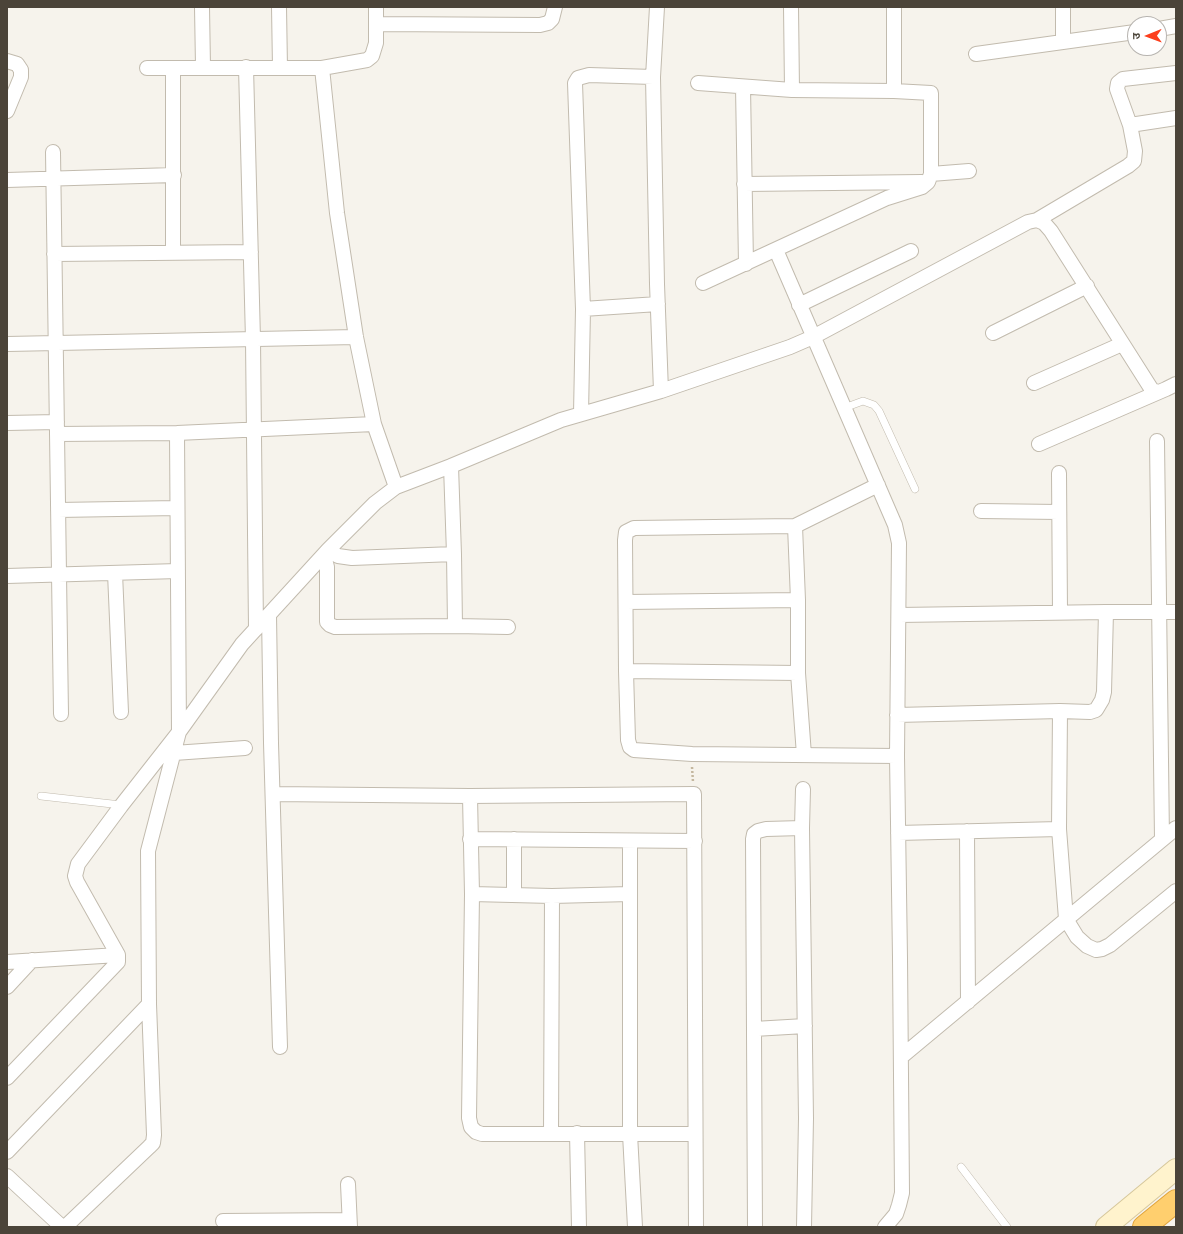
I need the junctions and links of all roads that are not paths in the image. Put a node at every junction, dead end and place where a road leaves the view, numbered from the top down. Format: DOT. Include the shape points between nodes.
graph roads {
  1 [pos="202,7"];
  2 [pos="279,7"];
  3 [pos="376,7"];
  4 [pos="555,7"];
  5 [pos="657,7"];
  6 [pos="791,7"];
  7 [pos="894,7"];
  8 [pos="1064,7"];
  9 [pos="376,24"];
  10 [pos="1127,33"];
  11 [pos="1063,42"];
  12 [pos="976,54"];
  13 [pos="7,61"];
  14 [pos="203,67"];
  15 [pos="246,67"];
  16 [pos="147,68"];
  17 [pos="173,68"];
  18 [pos="280,68"];
  19 [pos="322,68"];
  20 [pos="1176,73"];
  21 [pos="653,77"];
  22 [pos="698,83"];
  23 [pos="743,87"];
  24 [pos="792,90"];
  25 [pos="894,91"];
  26 [pos="7,111"];
  27 [pos="1176,118"];
  28 [pos="1130,125"];
  29 [pos="53,152"];
  30 [pos="969,170"];
  31 [pos="174,175"];
  32 [pos="929,178"];
  33 [pos="52,179"];
  34 [pos="7,180"];
  35 [pos="744,184"];
  36 [pos="1037,220"];
  37 [pos="776,250"];
  38 [pos="911,250"];
  39 [pos="173,252"];
  40 [pos="251,252"];
  41 [pos="54,254"];
  42 [pos="746,264"];
  43 [pos="703,283"];
  44 [pos="1087,286"];
  45 [pos="658,304"];
  46 [pos="799,305"];
  47 [pos="583,309"];
  48 [pos="993,333"];
  49 [pos="356,337"];
  50 [pos="813,337"];
  51 [pos="253,340"];
  52 [pos="56,343"];
  53 [pos="7,344"];
  54 [pos="1122,344"];
  55 [pos="1034,383"];
  56 [pos="1176,384"];
  57 [pos="661,391"];
  58 [pos="1158,392"];
  59 [pos="844,408"];
  60 [pos="581,414"];
  61 [pos="7,423"];
  62 [pos="374,424"];
  63 [pos="57,428"];
  64 [pos="254,430"];
  65 [pos="177,433"];
  66 [pos="1157,441"];
  67 [pos="1040,444"];
  68 [pos="451,466"];
  69 [pos="1059,473"];
  70 [pos="878,485"];
  71 [pos="396,487"];
  72 [pos="915,488"];
  73 [pos="177,508"];
  74 [pos="58,510"];
  75 [pos="981,511"];
  76 [pos="1059,512"];
  77 [pos="795,526"];
  78 [pos="326,553"];
  79 [pos="454,554"];
  80 [pos="178,571"];
  81 [pos="115,573"];
  82 [pos="58,575"];
  83 [pos="7,576"];
  84 [pos="798,600"];
  85 [pos="626,602"];
  86 [pos="1060,612"];
  87 [pos="1106,612"];
  88 [pos="1159,612"];
  89 [pos="1176,612"];
  90 [pos="270,615"];
  91 [pos="899,615"];
  92 [pos="455,626"];
  93 [pos="508,627"];
  94 [pos="256,629"];
  95 [pos="626,670"];
  96 [pos="798,673"];
  97 [pos="1060,711"];
  98 [pos="120,712"];
  99 [pos="60,714"];
  100 [pos="897,715"];
  101 [pos="179,732"];
  102 [pos="245,748"];
  103 [pos="174,752"];
  104 [pos="804,755"];
  105 [pos="897,756"];
  106 [pos="803,789"];
  107 [pos="273,794"];
  108 [pos="41,796"];
  109 [pos="470,796"];
  110 [pos="121,806"];
  111 [pos="802,828"];
  112 [pos="1176,828"];
  113 [pos="1059,829"];
  114 [pos="967,831"];
  115 [pos="898,833"];
  116 [pos="470,839"];
  117 [pos="514,839"];
  118 [pos="1162,839"];
  119 [pos="630,841"];
  120 [pos="695,841"];
  121 [pos="1176,891"];
  122 [pos="472,894"];
  123 [pos="514,894"];
  124 [pos="630,894"];
  125 [pos="552,896"];
  126 [pos="1066,919"];
  127 [pos="118,955"];
  128 [pos="32,960"];
  129 [pos="7,962"];
  130 [pos="7,987"];
  131 [pos="968,1002"];
  132 [pos="149,1004"];
  133 [pos="805,1026"];
  134 [pos="754,1029"];
  135 [pos="280,1047"];
  136 [pos="901,1057"];
  137 [pos="7,1078"];
  138 [pos="577,1133"];
  139 [pos="551,1134"];
  140 [pos="630,1134"];
  141 [pos="695,1134"];
  142 [pos="7,1152"];
  143 [pos="961,1167"];
  144 [pos="1176,1168"];
  145 [pos="7,1176"];
  146 [pos="348,1184"];
  147 [pos="1176,1200"];
  148 [pos="223,1221"];
  149 [pos="350,1224"];
  150 [pos="62,1227"];
  151 [pos="65,1227"];
  152 [pos="579,1227"];
  153 [pos="635,1227"];
  154 [pos="696,1227"];
  155 [pos="755,1227"];
  156 [pos="804,1227"];
  157 [pos="885,1227"];
  158 [pos="1007,1227"];
  159 [pos="1106,1227"];
  160 [pos="1144,1227"];
  1 -- 14 [label="street"];
  2 -- 18 [label="street"];
  3 -- 9 [label="street"];
  4 -- 9 [label="street" via="548,23 540,24"];
  5 -- 21 [label="street"];
  6 -- 24 [label="street"];
  7 -- 25 [label="street"];
  8 -- 11 [label="street"];
  9 -- 19 [label="street" via="376,43 372,56 367,60"];
  10 -- 11 [label="street"];
  11 -- 12 [label="street"];
  13 -- 26 [label="street" via="17,64 21,70 21,77"];
  14 -- 15 [label="street"];
  14 -- 17 [label="street"];
  15 -- 18 [label="street"];
  15 -- 40 [label="street"];
  16 -- 17 [label="street"];
  17 -- 31 [label="street"];
  18 -- 19 [label="street"];
  19 -- 49 [label="street" via="337,213"];
  20 -- 28 [label="street" via="1123,79 1118,83 1117,89"];
  21 -- 45 [label="street"];
  21 -- 47 [label="street" via="582,76 575,83"];
  22 -- 23 [label="street"];
  23 -- 24 [label="street"];
  23 -- 35 [label="street"];
  24 -- 25 [label="street"];
  25 -- 32 [label="street" via="931,93"];
  27 -- 28 [label="street"];
  28 -- 36 [label="street" via="1135,151 1134,161"];
  29 -- 33 [label="street"];
  30 -- 32 [label="street"];
  31 -- 33 [label="street"];
  31 -- 39 [label="street"];
  32 -- 35 [label="street"];
  32 -- 37 [label="street" via="922,186 887,198"];
  33 -- 34 [label="street"];
  33 -- 41 [label="street"];
  35 -- 42 [label="street"];
  36 -- 44 [label="street" via="1051,231"];
  36 -- 50 [label="street" via="1028,222"];
  37 -- 42 [label="street"];
  37 -- 46 [label="street"];
  38 -- 46 [label="street"];
  39 -- 40 [label="street"];
  39 -- 41 [label="street"];
  40 -- 51 [label="street"];
  41 -- 52 [label="street"];
  42 -- 43 [label="street"];
  44 -- 48 [label="street"];
  44 -- 54 [label="street"];
  45 -- 47 [label="street"];
  45 -- 57 [label="street"];
  46 -- 50 [label="street"];
  47 -- 60 [label="street"];
  49 -- 51 [label="street"];
  49 -- 62 [label="street"];
  50 -- 57 [label="street"];
  50 -- 59 [label="street"];
  51 -- 52 [label="street"];
  51 -- 64 [label="street"];
  52 -- 53 [label="street"];
  52 -- 63 [label="street"];
  54 -- 55 [label="street"];
  54 -- 58 [label="street" via="1152,390"];
  56 -- 58 [label="street"];
  57 -- 60 [label="street"];
  58 -- 67 [label="street"];
  59 -- 70 [label="street"];
  59 -- 72 [label="lane" via="863,401 879,410"];
  60 -- 68 [label="street"];
  61 -- 63 [label="street"];
  62 -- 64 [label="street"];
  62 -- 71 [label="street"];
  63 -- 65 [label="street"];
  63 -- 74 [label="street"];
  64 -- 65 [label="street"];
  64 -- 94 [label="street"];
  65 -- 73 [label="street"];
  66 -- 88 [label="street"];
  68 -- 71 [label="street"];
  68 -- 79 [label="street"];
  69 -- 76 [label="street"];
  70 -- 77 [label="street"];
  70 -- 91 [label="street" via="895,525 899,543"];
  71 -- 78 [label="street" via="374,503"];
  73 -- 74 [label="street"];
  73 -- 80 [label="street"];
  74 -- 82 [label="street"];
  75 -- 76 [label="street"];
  76 -- 86 [label="street"];
  77 -- 84 [label="street"];
  77 -- 85 [label="street" via="629,530 625,536"];
  78 -- 79 [label="street" via="352,558"];
  78 -- 90 [label="street"];
  78 -- 92 [label="street" via="327,622 330,625"];
  79 -- 92 [label="street"];
  80 -- 81 [label="street"];
  80 -- 101 [label="street"];
  81 -- 82 [label="street"];
  81 -- 98 [label="street"];
  82 -- 83 [label="street"];
  82 -- 99 [label="street"];
  84 -- 85 [label="street"];
  84 -- 96 [label="street"];
  85 -- 95 [label="street"];
  86 -- 87 [label="street"];
  86 -- 91 [label="street"];
  87 -- 88 [label="street"];
  87 -- 97 [label="street" via="1104,692 1099,706 1090,712"];
  88 -- 89 [label="street"];
  88 -- 118 [label="street"];
  90 -- 94 [label="street"];
  90 -- 107 [label="street"];
  91 -- 100 [label="street"];
  92 -- 93 [label="street"];
  94 -- 101 [label="street" via="242,644"];
  95 -- 96 [label="street"];
  95 -- 104 [label="street" via="628,740 634,750 692,754"];
  96 -- 104 [label="street"];
  97 -- 100 [label="street"];
  97 -- 113 [label="street"];
  100 -- 105 [label="street"];
  101 -- 103 [label="street"];
  101 -- 110 [label="street"];
  102 -- 103 [label="street"];
  103 -- 132 [label="street" via="148,851"];
  104 -- 105 [label="street"];
  105 -- 115 [label="street"];
  106 -- 111 [label="street"];
  107 -- 109 [label="street"];
  107 -- 135 [label="street"];
  108 -- 110 [label="lane"];
  109 -- 116 [label="street"];
  109 -- 120 [label="street" via="694,794"];
  110 -- 127 [label="street" via="78,864 75,876"];
  111 -- 133 [label="street"];
  111 -- 134 [label="street" via="758,830 754,834"];
  112 -- 118 [label="street"];
  113 -- 114 [label="street"];
  113 -- 126 [label="street"];
  114 -- 115 [label="street"];
  114 -- 131 [label="street"];
  115 -- 136 [label="street"];
  116 -- 117 [label="street"];
  116 -- 122 [label="street"];
  117 -- 119 [label="street"];
  117 -- 123 [label="street"];
  118 -- 126 [label="street"];
  119 -- 120 [label="street"];
  119 -- 124 [label="street"];
  120 -- 141 [label="street"];
  121 -- 126 [label="street" via="1102,949 1096,950 1087,946 1077,937"];
  122 -- 123 [label="street"];
  122 -- 139 [label="street" via="469,1118 471,1127 482,1134"];
  123 -- 125 [label="street"];
  124 -- 125 [label="street"];
  124 -- 140 [label="street"];
  125 -- 139 [label="street"];
  126 -- 131 [label="street"];
  127 -- 128 [label="street"];
  127 -- 137 [label="street" via="116,965"];
  128 -- 129 [label="street"];
  128 -- 130 [label="street"];
  131 -- 136 [label="street"];
  132 -- 142 [label="street"];
  132 -- 151 [label="street" via="153,1143"];
  133 -- 134 [label="street"];
  133 -- 156 [label="street"];
  134 -- 155 [label="street"];
  136 -- 157 [label="street" via="902,1193 896,1214"];
  138 -- 139 [label="street"];
  138 -- 140 [label="street"];
  138 -- 152 [label="street"];
  140 -- 141 [label="street"];
  140 -- 153 [label="street"];
  141 -- 154 [label="street"];
  143 -- 158 [label="lane"];
  144 -- 159 [label="main road"];
  145 -- 150 [label="street"];
  146 -- 149 [label="street"];
  147 -- 160 [label="highway"];
  148 -- 149 [label="street"];
}
